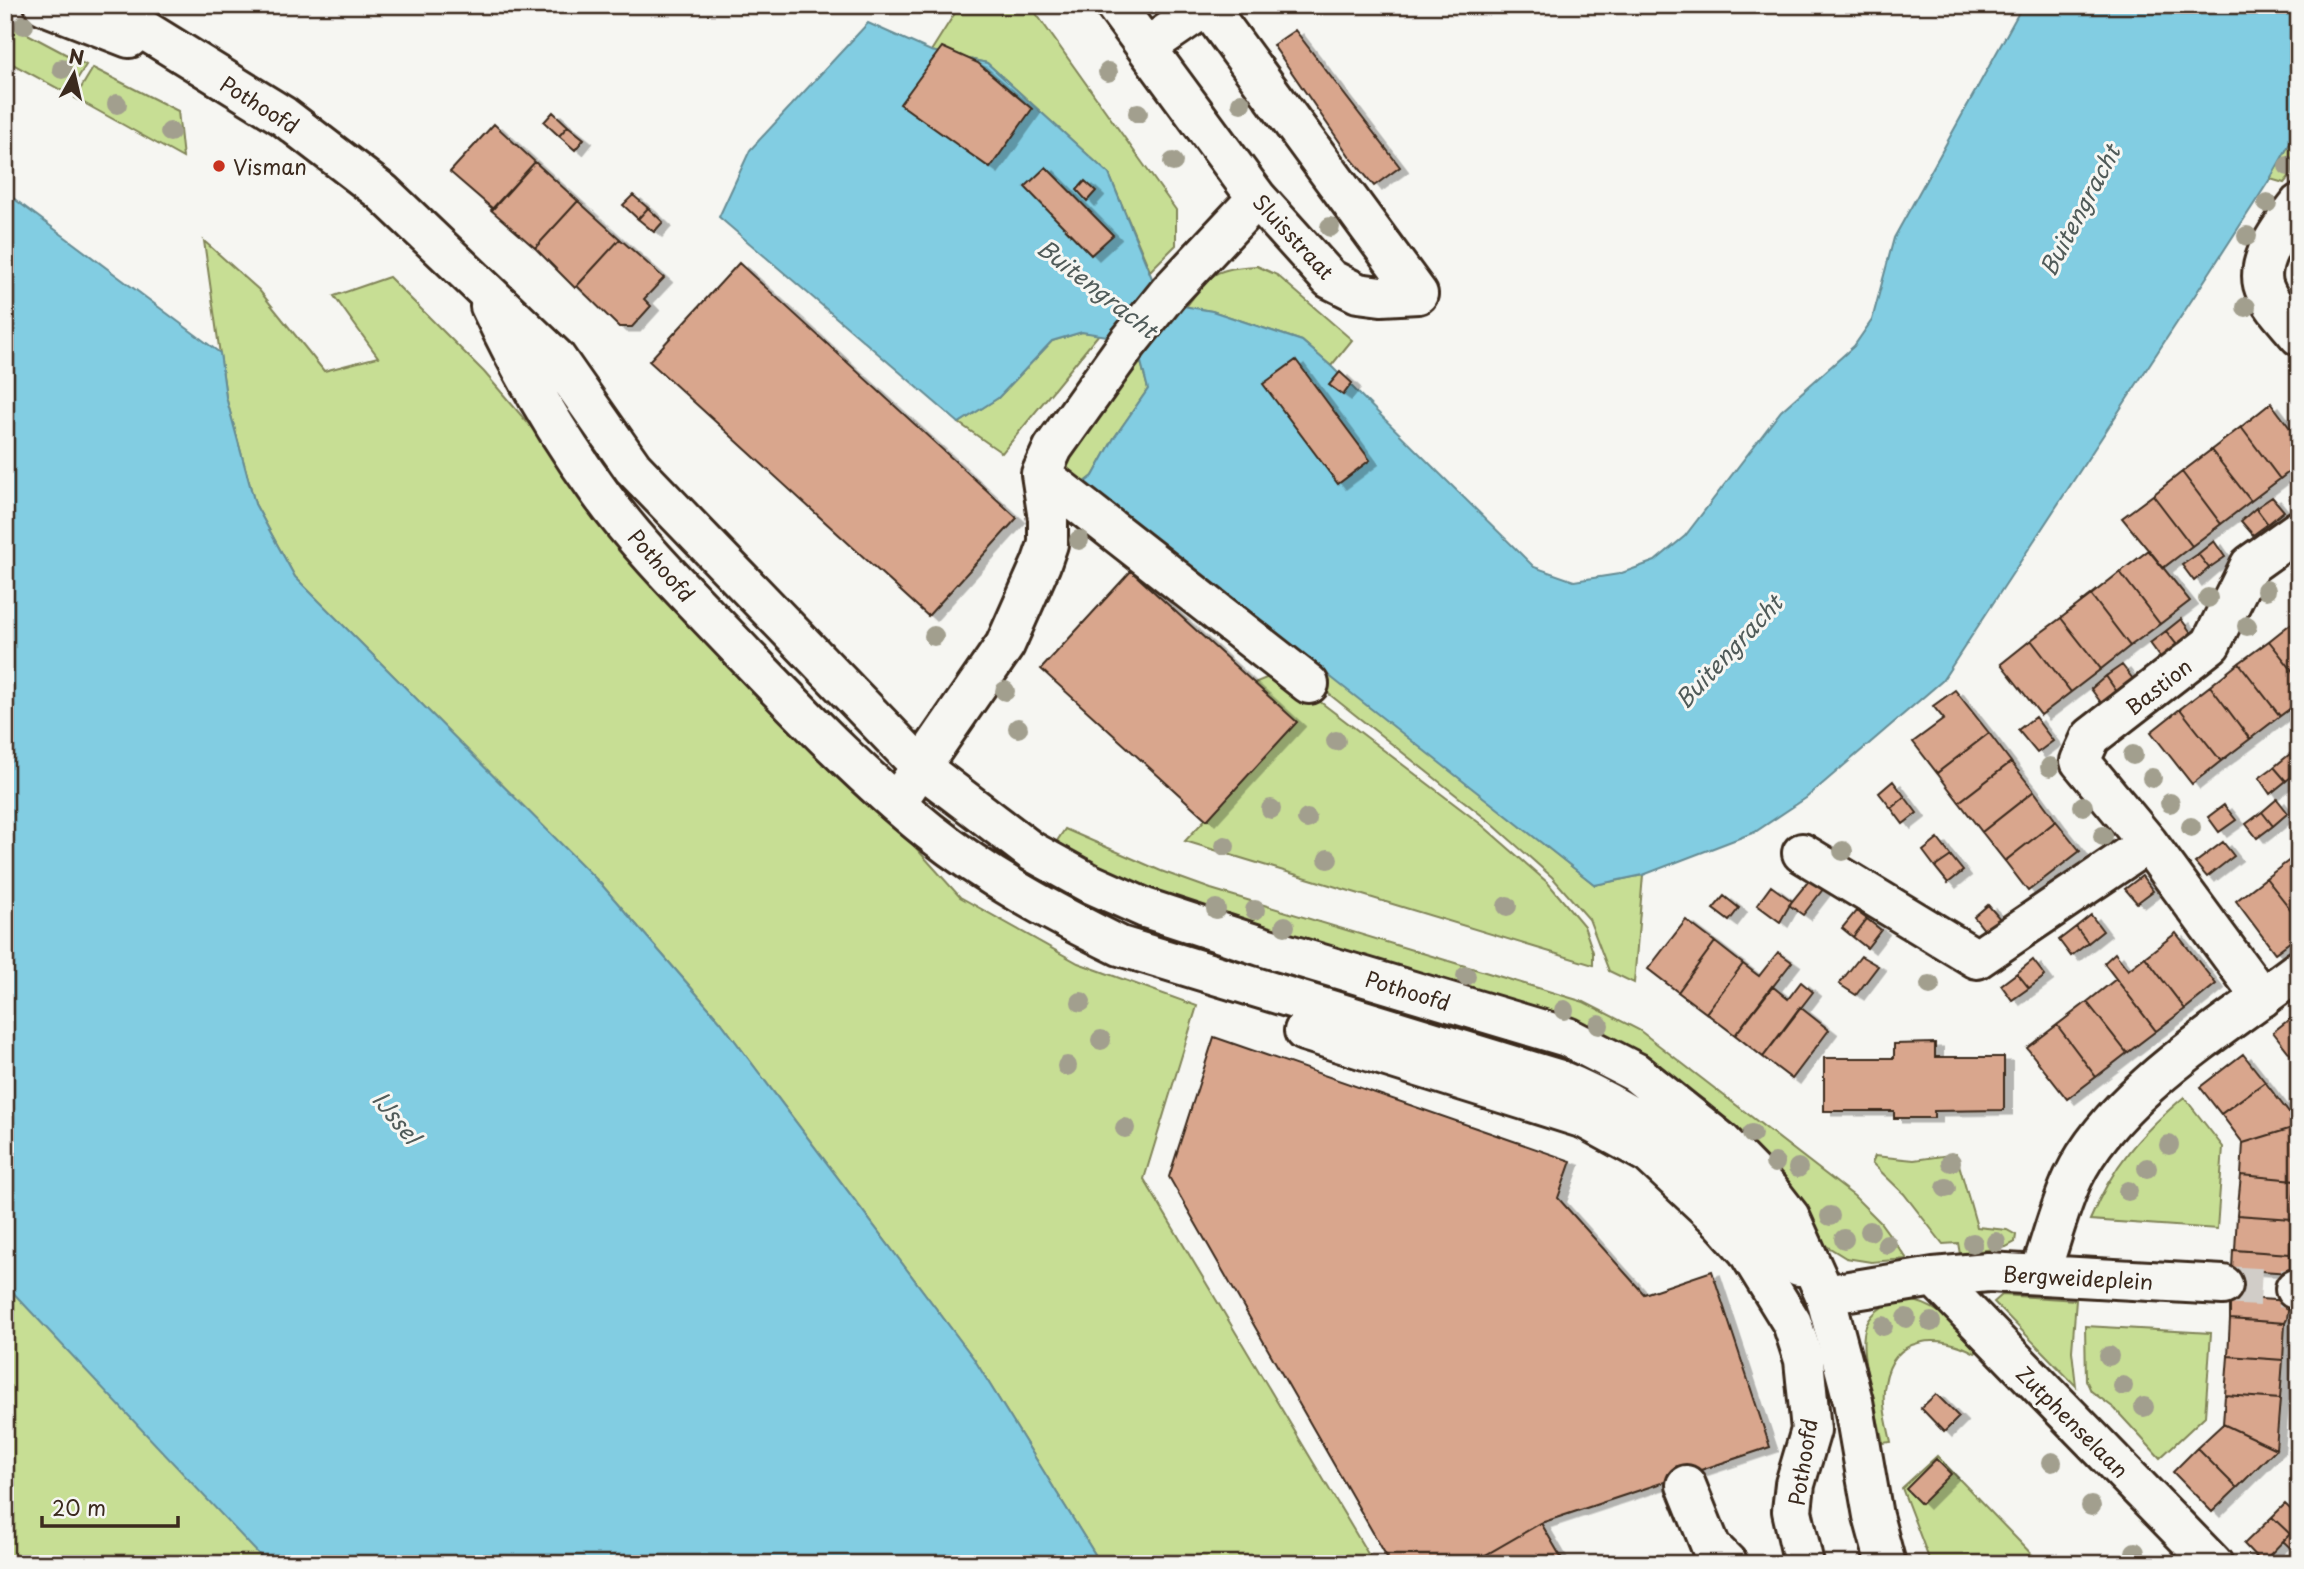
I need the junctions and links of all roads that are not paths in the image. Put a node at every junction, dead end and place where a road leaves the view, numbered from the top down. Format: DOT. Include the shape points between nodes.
graph roads {
  1 [pos="44,5"];
  2 [pos="104,5"];
  3 [pos="1115,5"];
  4 [pos="1208,6"];
  5 [pos="1147,47"];
  6 [pos="193,62"];
  7 [pos="1257,198"];
  8 [pos="2299,204"];
  9 [pos="482,288"];
  10 [pos="2299,336"];
  11 [pos="1041,474"];
  12 [pos="2299,530"];
  13 [pos="1309,684"];
  14 [pos="922,768"];
  15 [pos="896,803"];
  16 [pos="2148,843"];
  17 [pos="1802,853"];
  18 [pos="2299,970"];
  19 [pos="2262,998"];
  20 [pos="1304,1031"];
  21 [pos="2039,1273"];
  22 [pos="1934,1277"];
  23 [pos="2223,1285"];
  24 [pos="1825,1295"];
  25 [pos="1686,1485"];
  26 [pos="1728,1564"];
  27 [pos="1804,1564"];
  28 [pos="1886,1564"];
  29 [pos="2213,1564"];
  1 -- 6 [label="street, Pothoofd"];
  2 -- 6 [label="street, Pothoofd"];
  3 -- 5 [label="street, Sluisstraat"];
  4 -- 5 [label="street"];
  4 -- 7 [label="street, Sluisstraat" via="1418,293 1358,293 1330,279"];
  5 -- 7 [label="street, Sluisstraat"];
  6 -- 9 [label="street, Pothoofd" via="283,116 382,192"];
  7 -- 11 [label="street" via="1128,343 1053,448"];
  8 -- 10 [label="street" via="2273,239 2264,263 2264,290"];
  9 -- 14 [label="street, Pothoofd" via="556,358 633,468"];
  9 -- 15 [label="street, Pothoofd" via="522,375 601,495 679,586 798,710"];
  11 -- 13 [label="street"];
  11 -- 14 [label="street" via="1048,519 1048,544 1041,564 1005,645"];
  12 -- 16 [label="street, Bastion" via="2250,565 2211,644 2091,737 2080,761"];
  14 -- 15 [label="street"];
  14 -- 24 [label="street, Pothoofd" via="1031,851 1145,908 1567,1037 1600,1052 1673,1100 1769,1190 1799,1234"];
  15 -- 24 [label="street, Pothoofd" via="1006,885 1120,946 1557,1079 1625,1110 1723,1186"];
  16 -- 17 [label="street" via="1977,958"];
  16 -- 19 [label="street, Bastion"];
  18 -- 19 [label="street"];
  19 -- 21 [label="street" via="2133,1098 2101,1134 2074,1177"];
  20 -- 27 [label="street, Pothoofd" via="1585,1119 1649,1154 1722,1222 1747,1250 1792,1323 1804,1360 1811,1430 1795,1484 1793,1511"];
  21 -- 22 [label="street, Bergweideplein"];
  21 -- 23 [label="street, Bergweideplein"];
  22 -- 24 [label="street, Bergweideplein"];
  22 -- 29 [label="street, Zutphenselaan"];
  24 -- 28 [label="street, Pothoofd" via="1853,1401"];
  25 -- 26 [label="street" via="1712,1547"];
}
